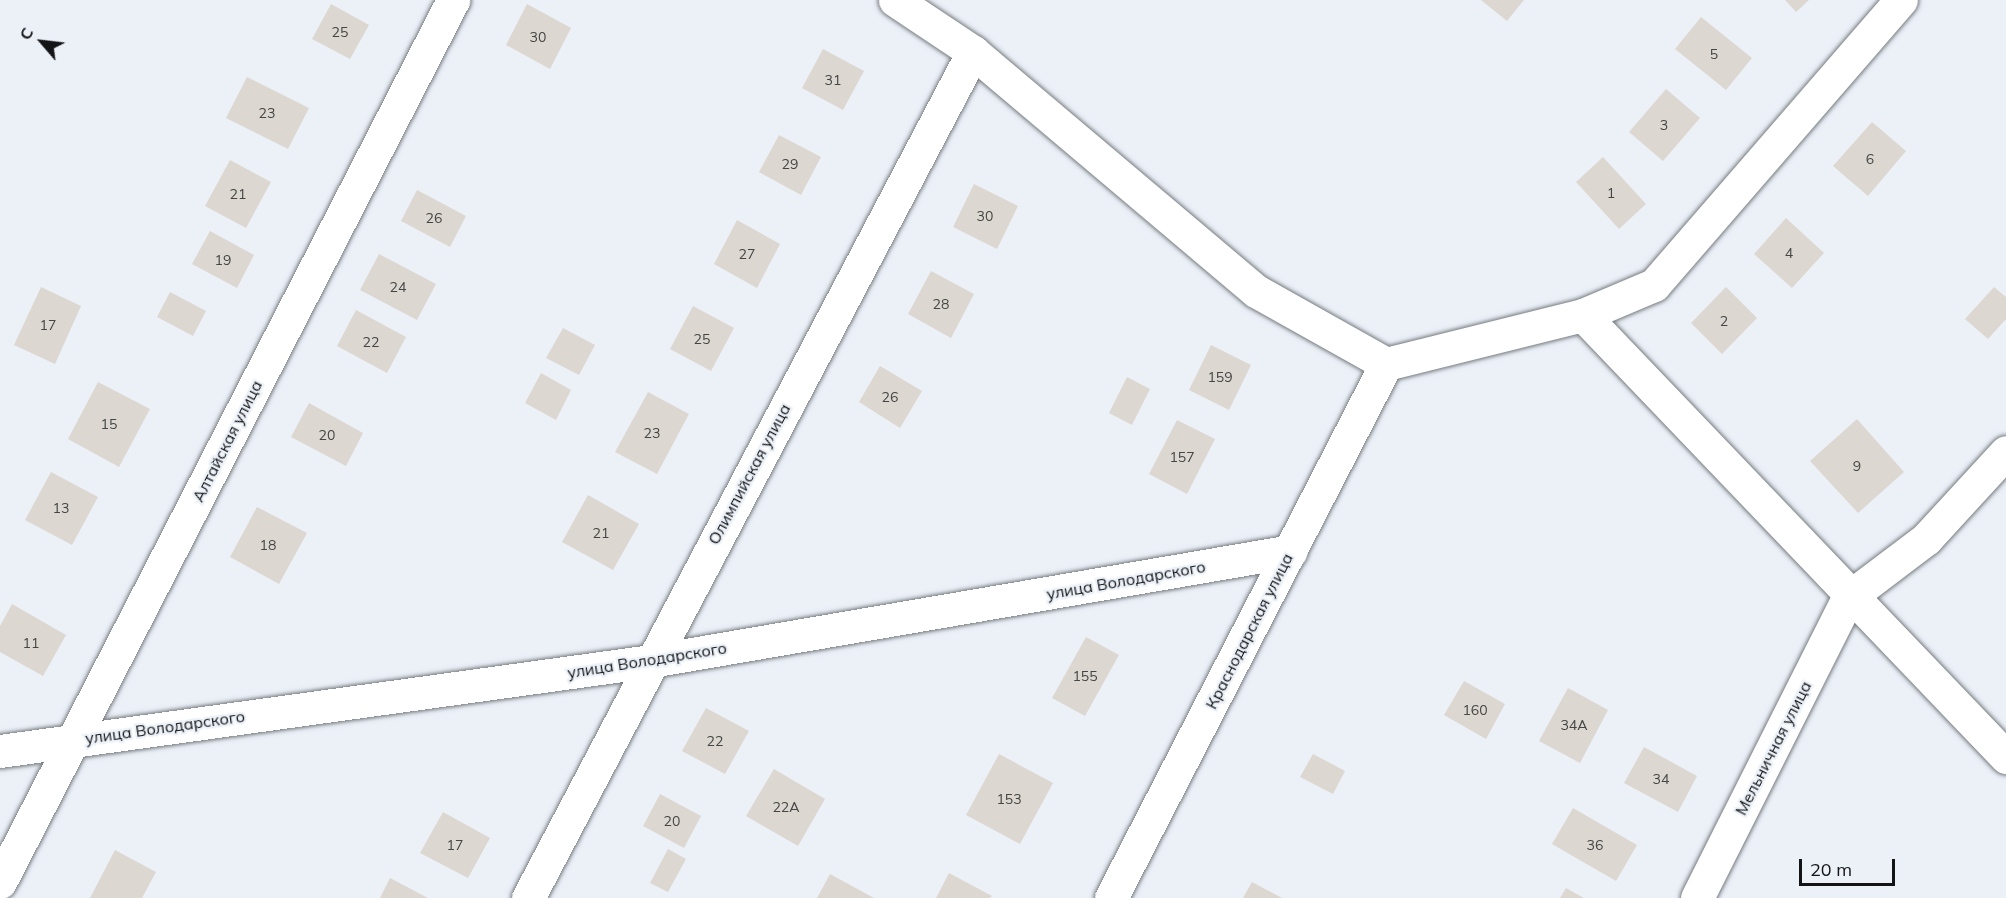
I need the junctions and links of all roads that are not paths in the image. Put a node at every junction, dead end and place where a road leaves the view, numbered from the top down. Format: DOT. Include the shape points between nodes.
graph roads {
  1 [pos="453,0"];
  2 [pos="895,0"];
  3 [pos="1901,0"];
  4 [pos="973,52"];
  5 [pos="1583,315"];
  6 [pos="1386,364"];
  7 [pos="2006,452"];
  8 [pos="1291,551"];
  9 [pos="1848,598"];
  10 [pos="651,661"];
  11 [pos="75,739"];
  12 [pos="0,751"];
  13 [pos="2006,757"];
  14 [pos="0,882"];
  15 [pos="528,898"];
  16 [pos="1111,898"];
  17 [pos="1697,898"];
  1 -- 11 [label="street, Алтайская улица"];
  2 -- 4 [label="street"];
  3 -- 5 [label="street" via="1654,285"];
  4 -- 6 [label="street" via="1256,291"];
  4 -- 10 [label="street, Олимпийская улица"];
  5 -- 6 [label="street"];
  5 -- 9 [label="street"];
  6 -- 8 [label="street, Краснодарская улица"];
  7 -- 9 [label="street" via="1926,539"];
  8 -- 10 [label="street, улица Володарского"];
  8 -- 16 [label="street, Краснодарская улица"];
  9 -- 13 [label="street"];
  9 -- 17 [label="street, Мельничная улица"];
  10 -- 11 [label="street, улица Володарского"];
  10 -- 15 [label="street, Олимпийская улица"];
  11 -- 12 [label="street, улица Володарского"];
  11 -- 14 [label="street, Алтайская улица"];
}
